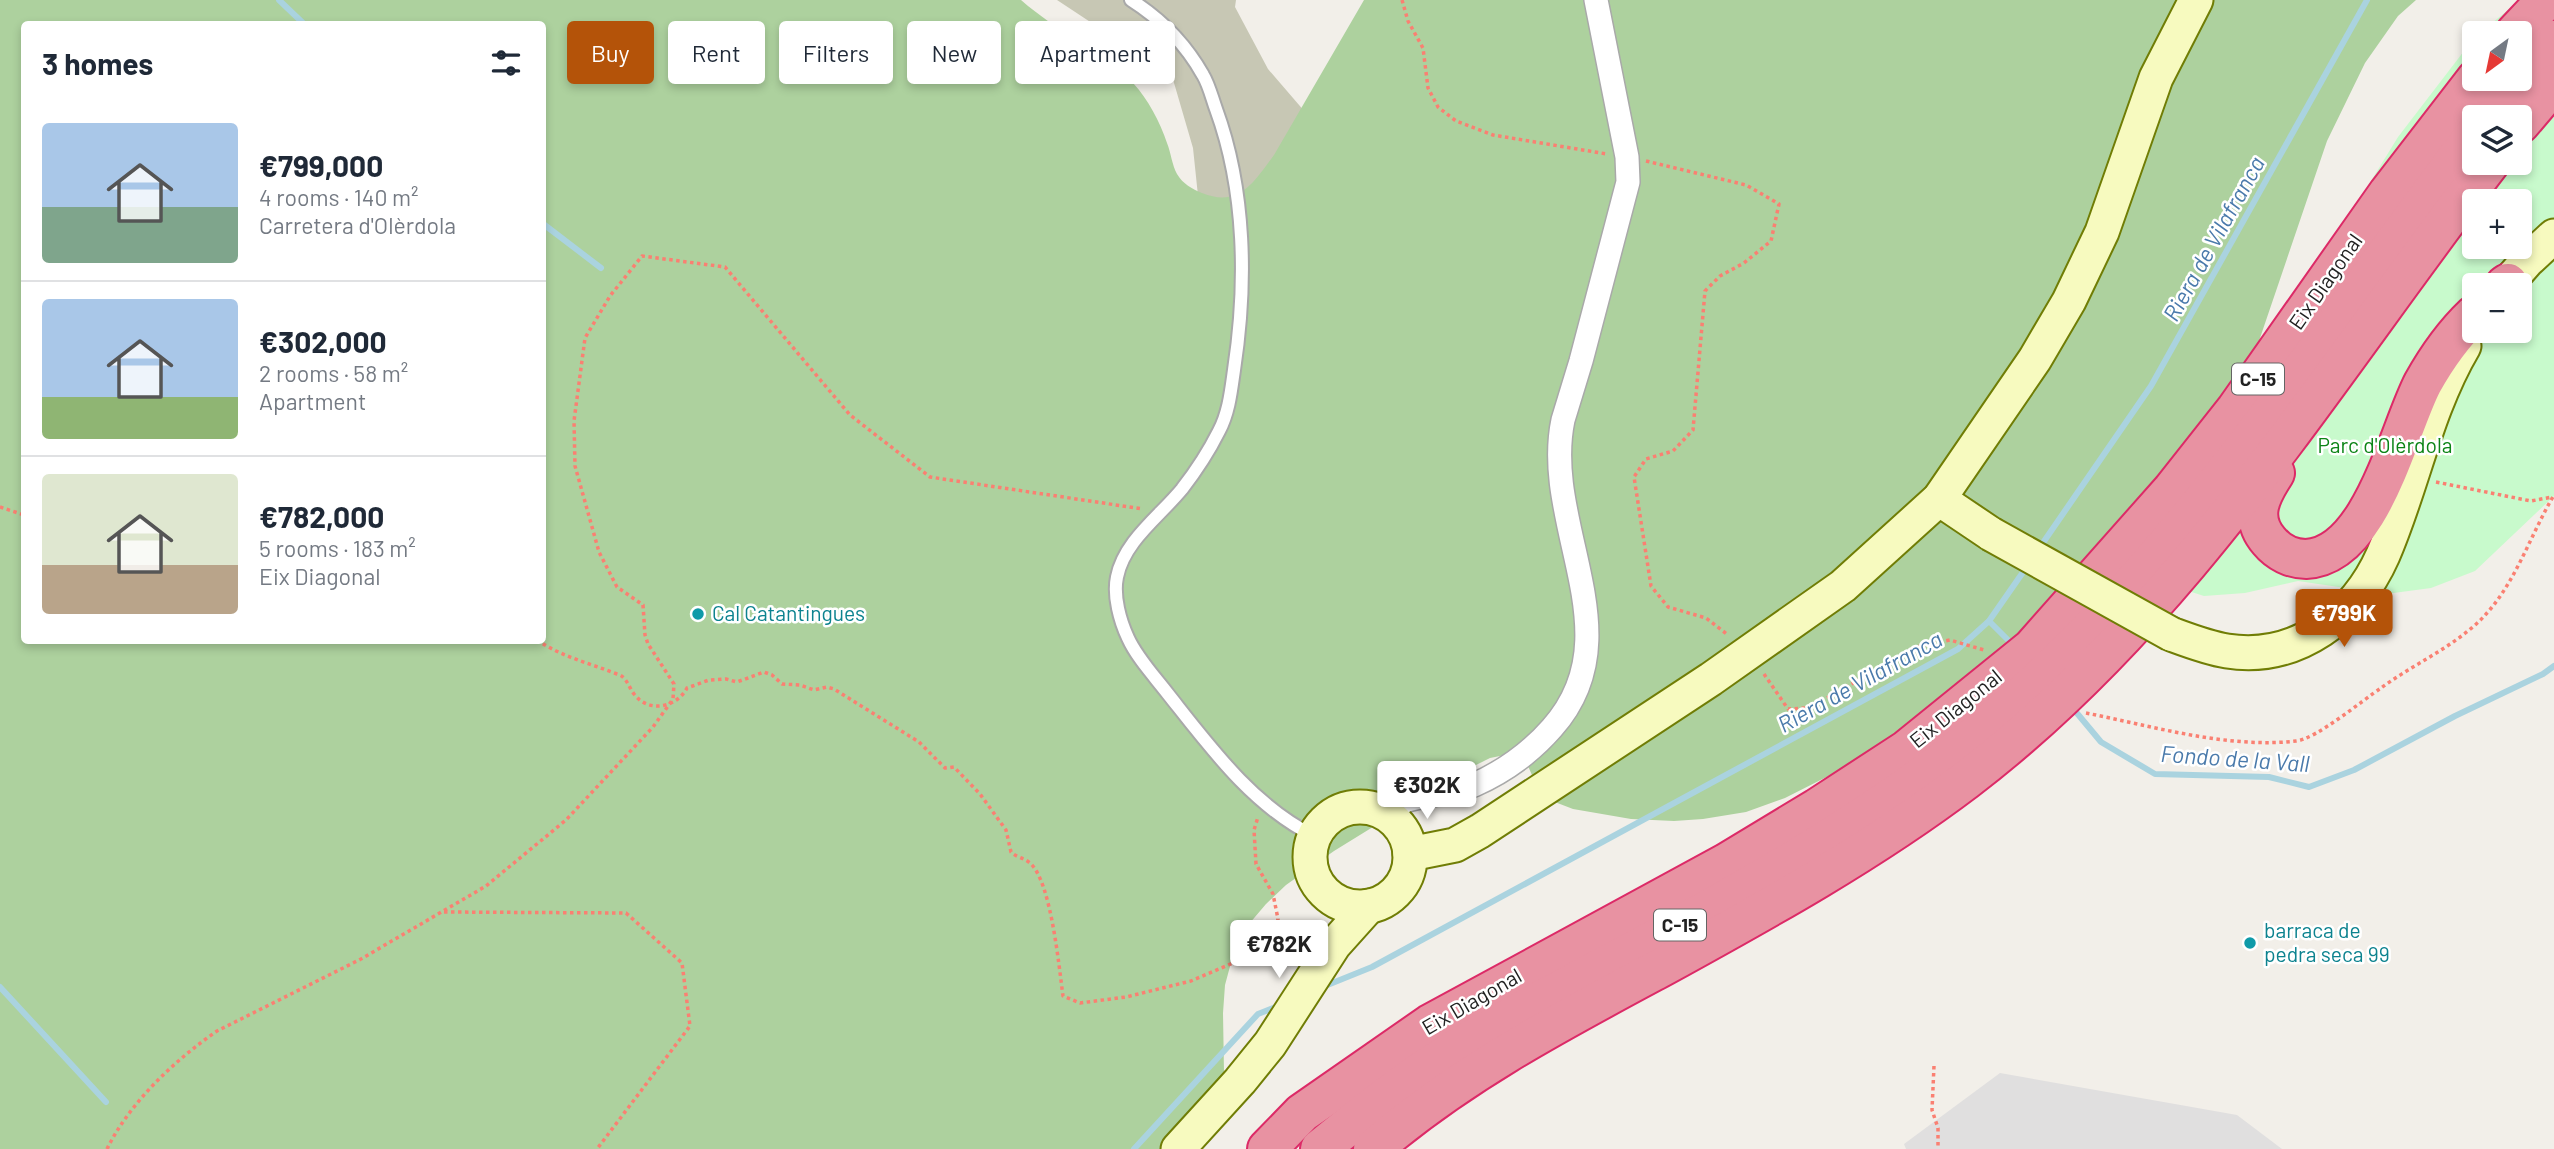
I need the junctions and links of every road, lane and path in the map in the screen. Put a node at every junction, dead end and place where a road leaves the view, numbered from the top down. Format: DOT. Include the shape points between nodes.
graph roads {
  1 [pos="1131,0"];
  2 [pos="1402,0"];
  3 [pos="1595,0"];
  4 [pos="2196,0"];
  5 [pos="2546,0"];
  6 [pos="2526,21"];
  7 [pos="2554,40"];
  8 [pos="2554,83"];
  9 [pos="2467,91"];
  10 [pos="2499,105"];
  11 [pos="2532,110"];
  12 [pos="2462,151"];
  13 [pos="1627,157"];
  14 [pos="2481,175"];
  15 [pos="2554,236"];
  16 [pos="2517,273"];
  17 [pos="2462,328"];
  18 [pos="2466,343"];
  19 [pos="2322,390"];
  20 [pos="2410,477"];
  21 [pos="2554,496"];
  22 [pos="1938,499"];
  23 [pos="0,507"];
  24 [pos="1161,512"];
  25 [pos="21,515"];
  26 [pos="545,644"];
  27 [pos="1984,650"];
  28 [pos="1749,652"];
  29 [pos="668,706"];
  30 [pos="2084,712"];
  31 [pos="1267,807"];
  32 [pos="1392,819"];
  33 [pos="1314,836"];
  34 [pos="1410,854"];
  35 [pos="1327,895"];
  36 [pos="1369,906"];
  37 [pos="442,912"];
  38 [pos="1334,945"];
  39 [pos="1934,1066"];
  40 [pos="1302,1114"];
  41 [pos="107,1149"];
  42 [pos="597,1149"];
  43 [pos="1178,1149"];
  44 [pos="1244,1149"];
  45 [pos="1266,1149"];
  46 [pos="1320,1149"];
  47 [pos="1373,1149"];
  48 [pos="1938,1149"];
  1 -- 24 [label="lane" via="1183,44 1205,77 1235,176 1240,230 1240,335 1230,401 1207,453"];
  2 -- 13 [label="path" via="1423,48 1428,88 1438,107 1456,121 1493,135"];
  3 -- 13 [label="street"];
  4 -- 22 [label="street" via="2156,78 2102,232 2069,300 2035,359"];
  5 -- 6 [label="highway"];
  7 -- 10 [label="highway"];
  8 -- 11 [label="highway"];
  9 -- 40 [label="highway, Eix Diagonal / C-15" via="2388,193 2236,409 2172,490 2032,648 1906,750 1817,808 1726,863 1430,1024"];
  12 -- 46 [label="highway, Eix Diagonal / C-15" via="2246,444 2157,556 2084,637 2006,709 1832,837 1487,1031 1396,1089"];
  13 -- 28 [label="path" via="1746,185 1779,204 1771,241 1705,291 1693,430 1673,451 1646,459 1634,477 1651,586 1668,607 1706,618"];
  13 -- 32 [label="street" via="1628,183 1558,448 1560,482 1587,624 1587,655 1575,696 1534,747 1511,763 1473,786 1402,802"];
  14 -- 19 [label="highway"];
  15 -- 16 [label="street"];
  17 -- 19 [label="highway" via="2425,381 2365,517 2334,549 2299,559 2268,540 2257,508"];
  18 -- 20 [label="street" via="2437,401"];
  19 -- 47 [label="highway" via="2241,499 2119,642 1967,779 1817,879 1468,1077"];
  20 -- 21 [label="path" via="2532,501"];
  20 -- 22 [label="street, bridge" via="2386,547 2348,609 2317,634 2275,651 2252,653 2210,648 2171,634 1991,534"];
  21 -- 30 [label="path" via="2507,586 2475,625 2353,710 2299,741 2253,742 2157,730"];
  22 -- 28 [label="street" via="1843,586"];
  23 -- 25 [label="path"];
  24 -- 29 [label="path" via="930,477 850,415 725,267 642,256 585,338 574,421 575,466 599,552 617,587 643,605 648,645 674,684"];
  24 -- 31 [label="lane" via="1126,551 1117,578 1118,608 1129,640 1196,729"];
  26 -- 29 [label="path" via="621,675 641,700"];
  27 -- 28 [label="path" via="1950,640 1920,646 1823,701 1788,709"];
  28 -- 34 [label="street" via="1480,831 1455,845"];
  29 -- 31 [label="path" via="681,699 687,688 709,680 737,682 764,672 782,684 834,689 919,742 945,768 954,767 1006,830 1011,852 1030,863 1043,887 1063,996 1080,1003 1191,981 1262,950 1274,936 1278,919 1273,894 1256,864 1254,830"];
  29 -- 37 [label="path" via="566,820 486,886"];
  31 -- 33 [label="lane"];
  32 -- 33 [label="street" via="1368,807 1352,807 1335,813"];
  32 -- 34 [label="street"];
  33 -- 35 [label="street" via="1310,864"];
  34 -- 36 [label="street" via="1404,881 1392,895"];
  35 -- 36 [label="street" via="1341,903"];
  35 -- 38 [label="street"];
  36 -- 38 [label="street"];
  37 -- 41 [label="path" via="208,1037 147,1091 124,1118"];
  37 -- 42 [label="path" via="626,914 682,963 690,1026"];
  38 -- 43 [label="street" via="1270,1044"];
  39 -- 48 [label="path" via="1932,1110"];
  40 -- 44 [label="highway" via="1269,1127"];
  40 -- 45 [label="highway, Eix Diagonal / C-15"];
}
